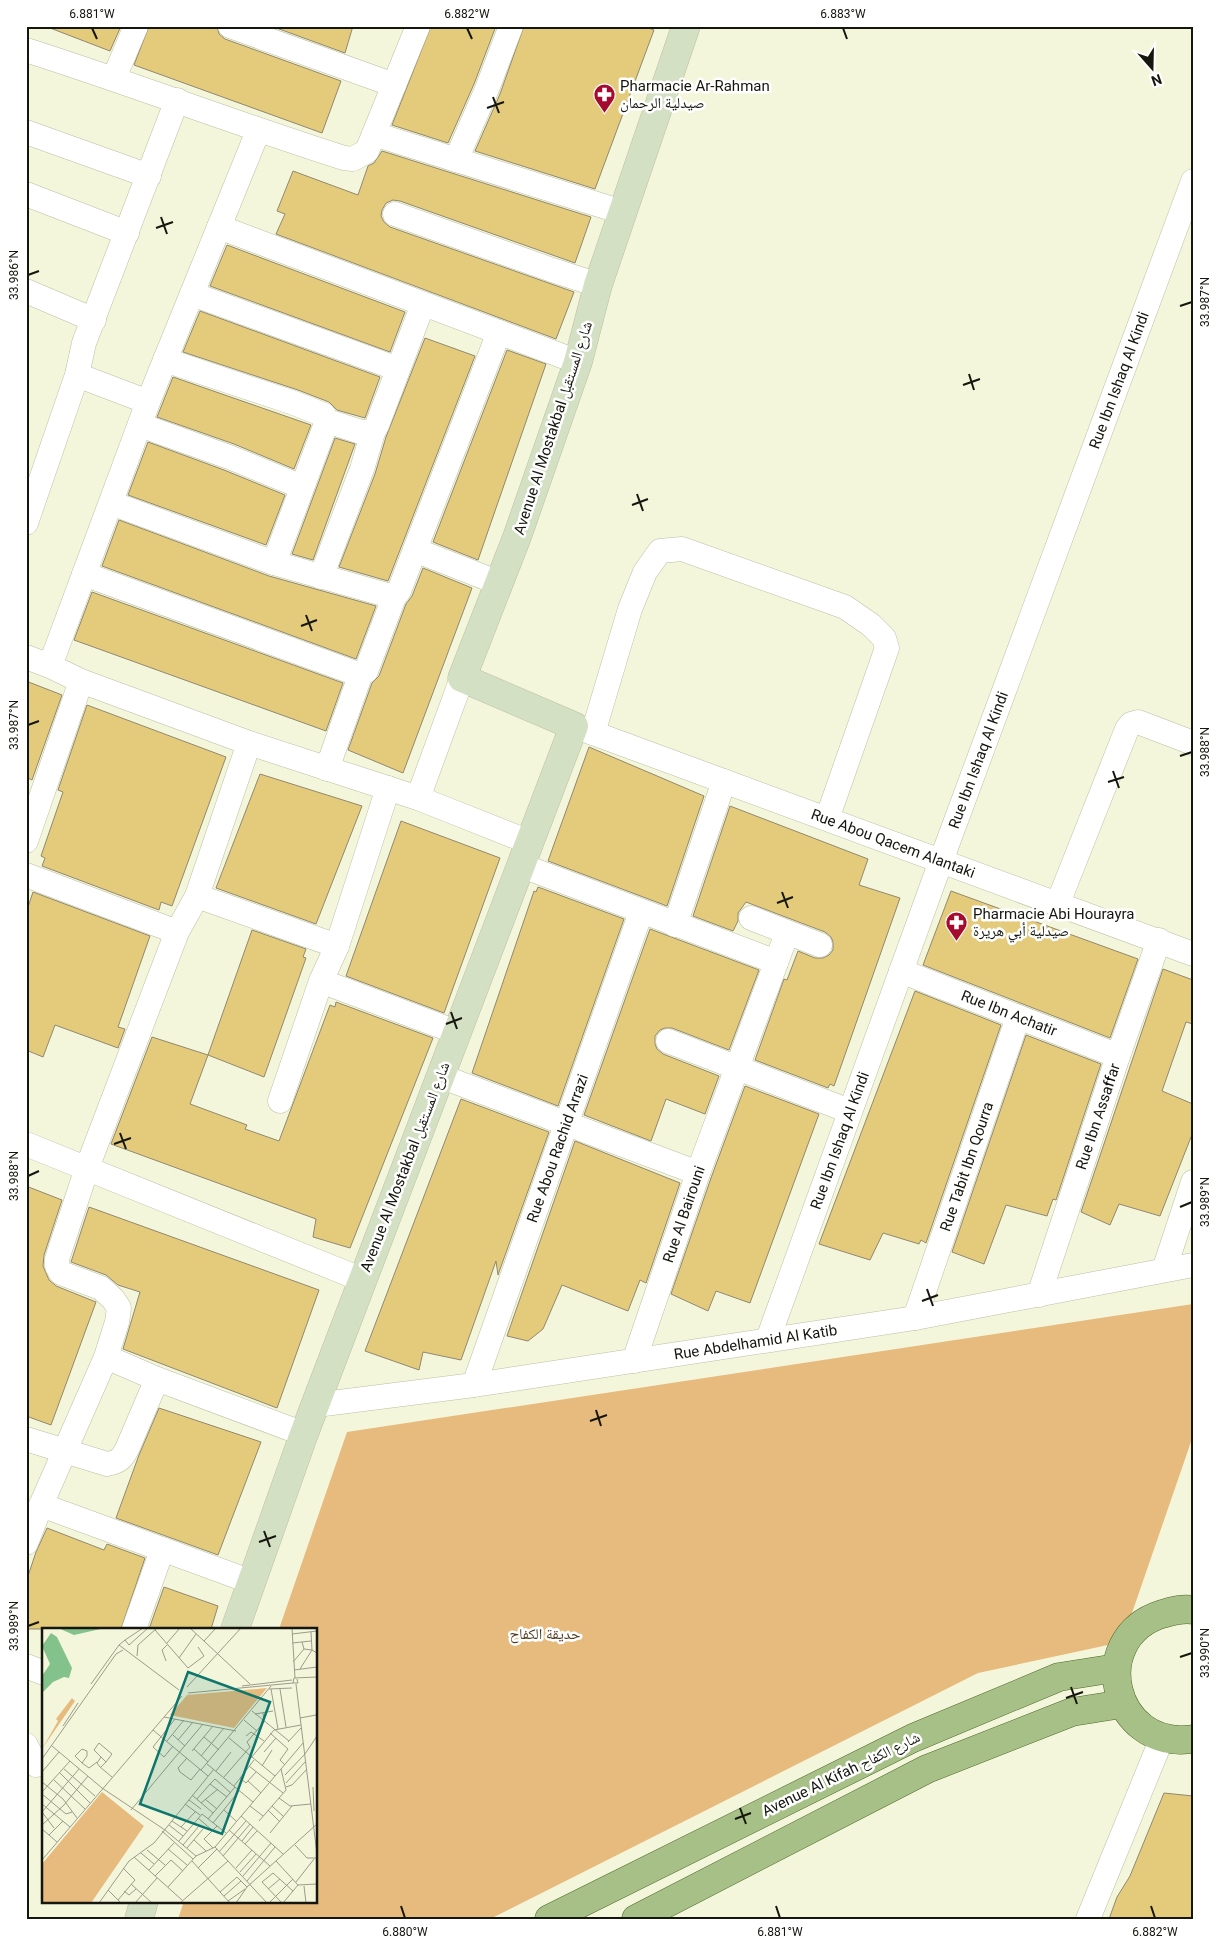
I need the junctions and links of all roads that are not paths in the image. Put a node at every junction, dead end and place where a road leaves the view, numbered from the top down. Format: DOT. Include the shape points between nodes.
graph roads {
  1 [pos="136,26"];
  2 [pos="230,26"];
  3 [pos="418,26"];
  4 [pos="511,26"];
  5 [pos="686,26"];
  6 [pos="26,50"];
  7 [pos="114,78"];
  8 [pos="394,85"];
  9 [pos="177,100"];
  10 [pos="258,131"];
  11 [pos="26,132"];
  12 [pos="374,134"];
  13 [pos="456,160"];
  14 [pos="149,176"];
  15 [pos="1193,181"];
  16 [pos="26,194"];
  17 [pos="622,212"];
  18 [pos="395,214"];
  19 [pos="219,227"];
  20 [pos="126,233"];
  21 [pos="598,284"];
  22 [pos="26,291"];
  23 [pos="192,294"];
  24 [pos="423,304"];
  25 [pos="94,320"];
  26 [pos="499,332"];
  27 [pos="165,360"];
  28 [pos="578,362"];
  29 [pos="398,369"];
  30 [pos="77,376"];
  31 [pos="148,402"];
  32 [pos="327,421"];
  33 [pos="140,425"];
  34 [pos="373,432"];
  35 [pos="302,487"];
  36 [pos="111,503"];
  37 [pos="26,523"];
  38 [pos="414,550"];
  39 [pos="274,562"];
  40 [pos="84,574"];
  41 [pos="321,577"];
  42 [pos="499,583"];
  43 [pos="394,597"];
  44 [pos="26,657"];
  45 [pos="50,666"];
  46 [pos="362,673"];
  47 [pos="462,678"];
  48 [pos="81,681"];
  49 [pos="583,730"];
  50 [pos="249,743"];
  51 [pos="1193,743"];
  52 [pos="327,769"];
  53 [pos="724,781"];
  54 [pos="388,788"];
  55 [pos="418,798"];
  56 [pos="32,803"];
  57 [pos="827,819"];
  58 [pos="26,841"];
  59 [pos="525,854"];
  60 [pos="941,861"];
  61 [pos="26,875"];
  62 [pos="197,896"];
  63 [pos="1058,903"];
  64 [pos="641,912"];
  65 [pos="751,918"];
  66 [pos="675,925"];
  67 [pos="177,932"];
  68 [pos="787,933"];
  69 [pos="1159,940"];
  70 [pos="820,945"];
  71 [pos="337,946"];
  72 [pos="1193,954"];
  73 [pos="776,962"];
  74 [pos="901,971"];
  75 [pos="321,981"];
  76 [pos="1018,1016"];
  77 [pos="456,1032"];
  78 [pos="668,1041"];
  79 [pos="1118,1056"];
  80 [pos="736,1068"];
  81 [pos="440,1076"];
  82 [pos="280,1102"];
  83 [pos="850,1111"];
  84 [pos="565,1124"];
  85 [pos="26,1144"];
  86 [pos="88,1168"];
  87 [pos="698,1173"];
  88 [pos="1193,1182"];
  89 [pos="1193,1265"];
  90 [pos="1164,1270"];
  91 [pos="363,1280"];
  92 [pos="1040,1295"];
  93 [pos="915,1318"];
  94 [pos="768,1339"];
  95 [pos="106,1357"];
  96 [pos="634,1361"];
  97 [pos="157,1379"];
  98 [pos="474,1384"];
  99 [pos="316,1405"];
  100 [pos="304,1434"];
  101 [pos="26,1440"];
  102 [pos="65,1451"];
  103 [pos="41,1505"];
  104 [pos="26,1543"];
  105 [pos="162,1550"];
  106 [pos="252,1582"];
  107 [pos="1189,1604"];
  108 [pos="134,1628"];
  109 [pos="235,1628"];
  110 [pos="1116,1668"];
  111 [pos="1122,1704"];
  112 [pos="1162,1738"];
  113 [pos="1193,1739"];
  114 [pos="144,1902"];
  115 [pos="139,1919"];
  116 [pos="549,1919"];
  117 [pos="636,1919"];
  118 [pos="1088,1919"];
  1 -- 7 [label="street"];
  2 -- 8 [label="street"];
  3 -- 8 [label="street"];
  4 -- 13 [label="street"];
  5 -- 17 [label="street, Avenue Al Mostakbal شارع المستقبل"];
  6 -- 7 [label="street"];
  7 -- 9 [label="street"];
  8 -- 12 [label="street"];
  9 -- 10 [label="street"];
  9 -- 14 [label="street"];
  10 -- 12 [label="street" via="353,159 367,151"];
  10 -- 19 [label="street"];
  11 -- 14 [label="street"];
  12 -- 13 [label="street"];
  13 -- 17 [label="street"];
  14 -- 20 [label="street"];
  15 -- 60 [label="street, Rue Ibn Ishaq Al Kindi"];
  16 -- 20 [label="street"];
  17 -- 21 [label="street, Avenue Al Mostakbal شارع المستقبل"];
  18 -- 21 [label="street"];
  19 -- 23 [label="street"];
  19 -- 24 [label="street"];
  20 -- 25 [label="street"];
  21 -- 28 [label="street, Avenue Al Mostakbal شارع المستقبل"];
  22 -- 25 [label="street"];
  23 -- 27 [label="street"];
  23 -- 29 [label="street"];
  24 -- 26 [label="street"];
  24 -- 29 [label="street"];
  25 -- 30 [label="street" via="84,343"];
  26 -- 28 [label="street"];
  26 -- 38 [label="street"];
  27 -- 31 [label="street"];
  27 -- 32 [label="street" via="294,403 324,415"];
  28 -- 42 [label="street, Avenue Al Mostakbal شارع المستقبل"];
  29 -- 34 [label="street"];
  30 -- 31 [label="street"];
  30 -- 37 [label="street"];
  31 -- 33 [label="street"];
  32 -- 34 [label="street" via="361,432"];
  32 -- 35 [label="street"];
  33 -- 35 [label="street"];
  33 -- 36 [label="street"];
  34 -- 41 [label="street"];
  35 -- 39 [label="street"];
  36 -- 39 [label="street"];
  36 -- 40 [label="street"];
  38 -- 42 [label="street"];
  38 -- 43 [label="street"];
  39 -- 41 [label="street"];
  40 -- 45 [label="street"];
  40 -- 46 [label="street"];
  41 -- 43 [label="street"];
  42 -- 47 [label="street, Avenue Al Mostakbal شارع المستقبل"];
  43 -- 46 [label="street" via="366,671"];
  44 -- 45 [label="street"];
  45 -- 48 [label="street"];
  46 -- 52 [label="street"];
  47 -- 49 [label="street, Rue Abou Qacem Alantaki"];
  47 -- 55 [label="street, Avenue Al Mostakbal شارع المستقبل"];
  48 -- 50 [label="street"];
  48 -- 56 [label="street"];
  49 -- 53 [label="street, Rue Abou Qacem Alantaki"];
  49 -- 57 [label="street" via="645,572 660,551 682,549 845,607 871,625 884,638 887,648"];
  49 -- 59 [label="street, Avenue Al Mostakbal شارع المستقبل"];
  50 -- 52 [label="street"];
  50 -- 62 [label="street"];
  51 -- 63 [label="street" via="1138,722 1131,724"];
  52 -- 54 [label="street"];
  53 -- 57 [label="street, Rue Abou Qacem Alantaki"];
  53 -- 66 [label="street"];
  54 -- 55 [label="street"];
  54 -- 71 [label="street"];
  55 -- 59 [label="street"];
  56 -- 58 [label="street"];
  57 -- 60 [label="street, Rue Abou Qacem Alantaki"];
  59 -- 64 [label="street"];
  59 -- 77 [label="street, Avenue Al Mostakbal شارع المستقبل"];
  60 -- 63 [label="street, Rue Abou Qacem Alantaki"];
  60 -- 74 [label="street, Rue Ibn Ishaq Al Kindi"];
  61 -- 67 [label="street"];
  62 -- 67 [label="street"];
  62 -- 71 [label="street"];
  63 -- 69 [label="street, Rue Abou Qacem Alantaki"];
  64 -- 66 [label="street"];
  64 -- 84 [label="street, Rue Abou Rachid Arrazi"];
  65 -- 68 [label="street"];
  66 -- 73 [label="street"];
  67 -- 86 [label="street"];
  68 -- 70 [label="street"];
  68 -- 73 [label="street, Rue Al Bairouni"];
  69 -- 72 [label="street, Rue Abou Qacem Alantaki"];
  69 -- 79 [label="street, Rue Ibn Assaffar"];
  71 -- 75 [label="street"];
  73 -- 80 [label="street, Rue Al Bairouni"];
  74 -- 76 [label="street, Rue Ibn Achatir"];
  74 -- 83 [label="street, Rue Ibn Ishaq Al Kindi"];
  75 -- 77 [label="street"];
  75 -- 82 [label="street"];
  76 -- 79 [label="street, Rue Ibn Achatir"];
  76 -- 93 [label="street, Rue Tabit Ibn Qourra"];
  77 -- 81 [label="street, Avenue Al Mostakbal شارع المستقبل"];
  78 -- 80 [label="street"];
  79 -- 92 [label="street, Rue Ibn Assaffar"];
  80 -- 83 [label="street"];
  80 -- 87 [label="street, Rue Al Bairouni"];
  81 -- 84 [label="street"];
  81 -- 91 [label="street, Avenue Al Mostakbal شارع المستقبل"];
  83 -- 94 [label="street, Rue Ibn Ishaq Al Kindi"];
  84 -- 87 [label="street"];
  84 -- 98 [label="street, Rue Abou Rachid Arrazi"];
  85 -- 86 [label="street"];
  86 -- 91 [label="street"];
  86 -- 95 [label="street" via="57,1266 61,1273 101,1288 119,1308"];
  87 -- 96 [label="street, Rue Al Bairouni"];
  88 -- 90 [label="street"];
  89 -- 90 [label="street, Rue Abdelhamid Al Katib"];
  90 -- 92 [label="street, Rue Abdelhamid Al Katib"];
  91 -- 99 [label="street, Avenue Al Mostakbal شارع المستقبل"];
  92 -- 93 [label="street, Rue Abdelhamid Al Katib"];
  93 -- 94 [label="street, Rue Abdelhamid Al Katib"];
  94 -- 96 [label="street, Rue Abdelhamid Al Katib"];
  95 -- 97 [label="street"];
  95 -- 102 [label="street"];
  96 -- 98 [label="street, Rue Abdelhamid Al Katib"];
  97 -- 100 [label="street"];
  97 -- 102 [label="street" via="127,1449 117,1462 107,1464"];
  98 -- 99 [label="street, Rue Abdelhamid Al Katib"];
  99 -- 100 [label="street, Avenue Al Mostakbal شارع المستقبل"];
  100 -- 106 [label="street, Avenue Al Mostakbal شارع المستقبل"];
  101 -- 102 [label="street"];
  102 -- 103 [label="street"];
  103 -- 104 [label="street"];
  103 -- 105 [label="street"];
  105 -- 106 [label="street"];
  105 -- 108 [label="street"];
  106 -- 109 [label="street, Avenue Al Mostakbal شارع المستقبل"];
  107 -- 110 [label="main road" via="1152,1617 1134,1630 1122,1647"];
  110 -- 111 [label="main road"];
  110 -- 116 [label="main road, Avenue Al Kifah شارع الكفاح" via="1060,1677 913,1738"];
  111 -- 112 [label="main road" via="1132,1719"];
  111 -- 117 [label="main road" via="1072,1712 927,1769"];
  112 -- 113 [label="main road"];
  112 -- 118 [label="street"];
  114 -- 115 [label="street"];
}
